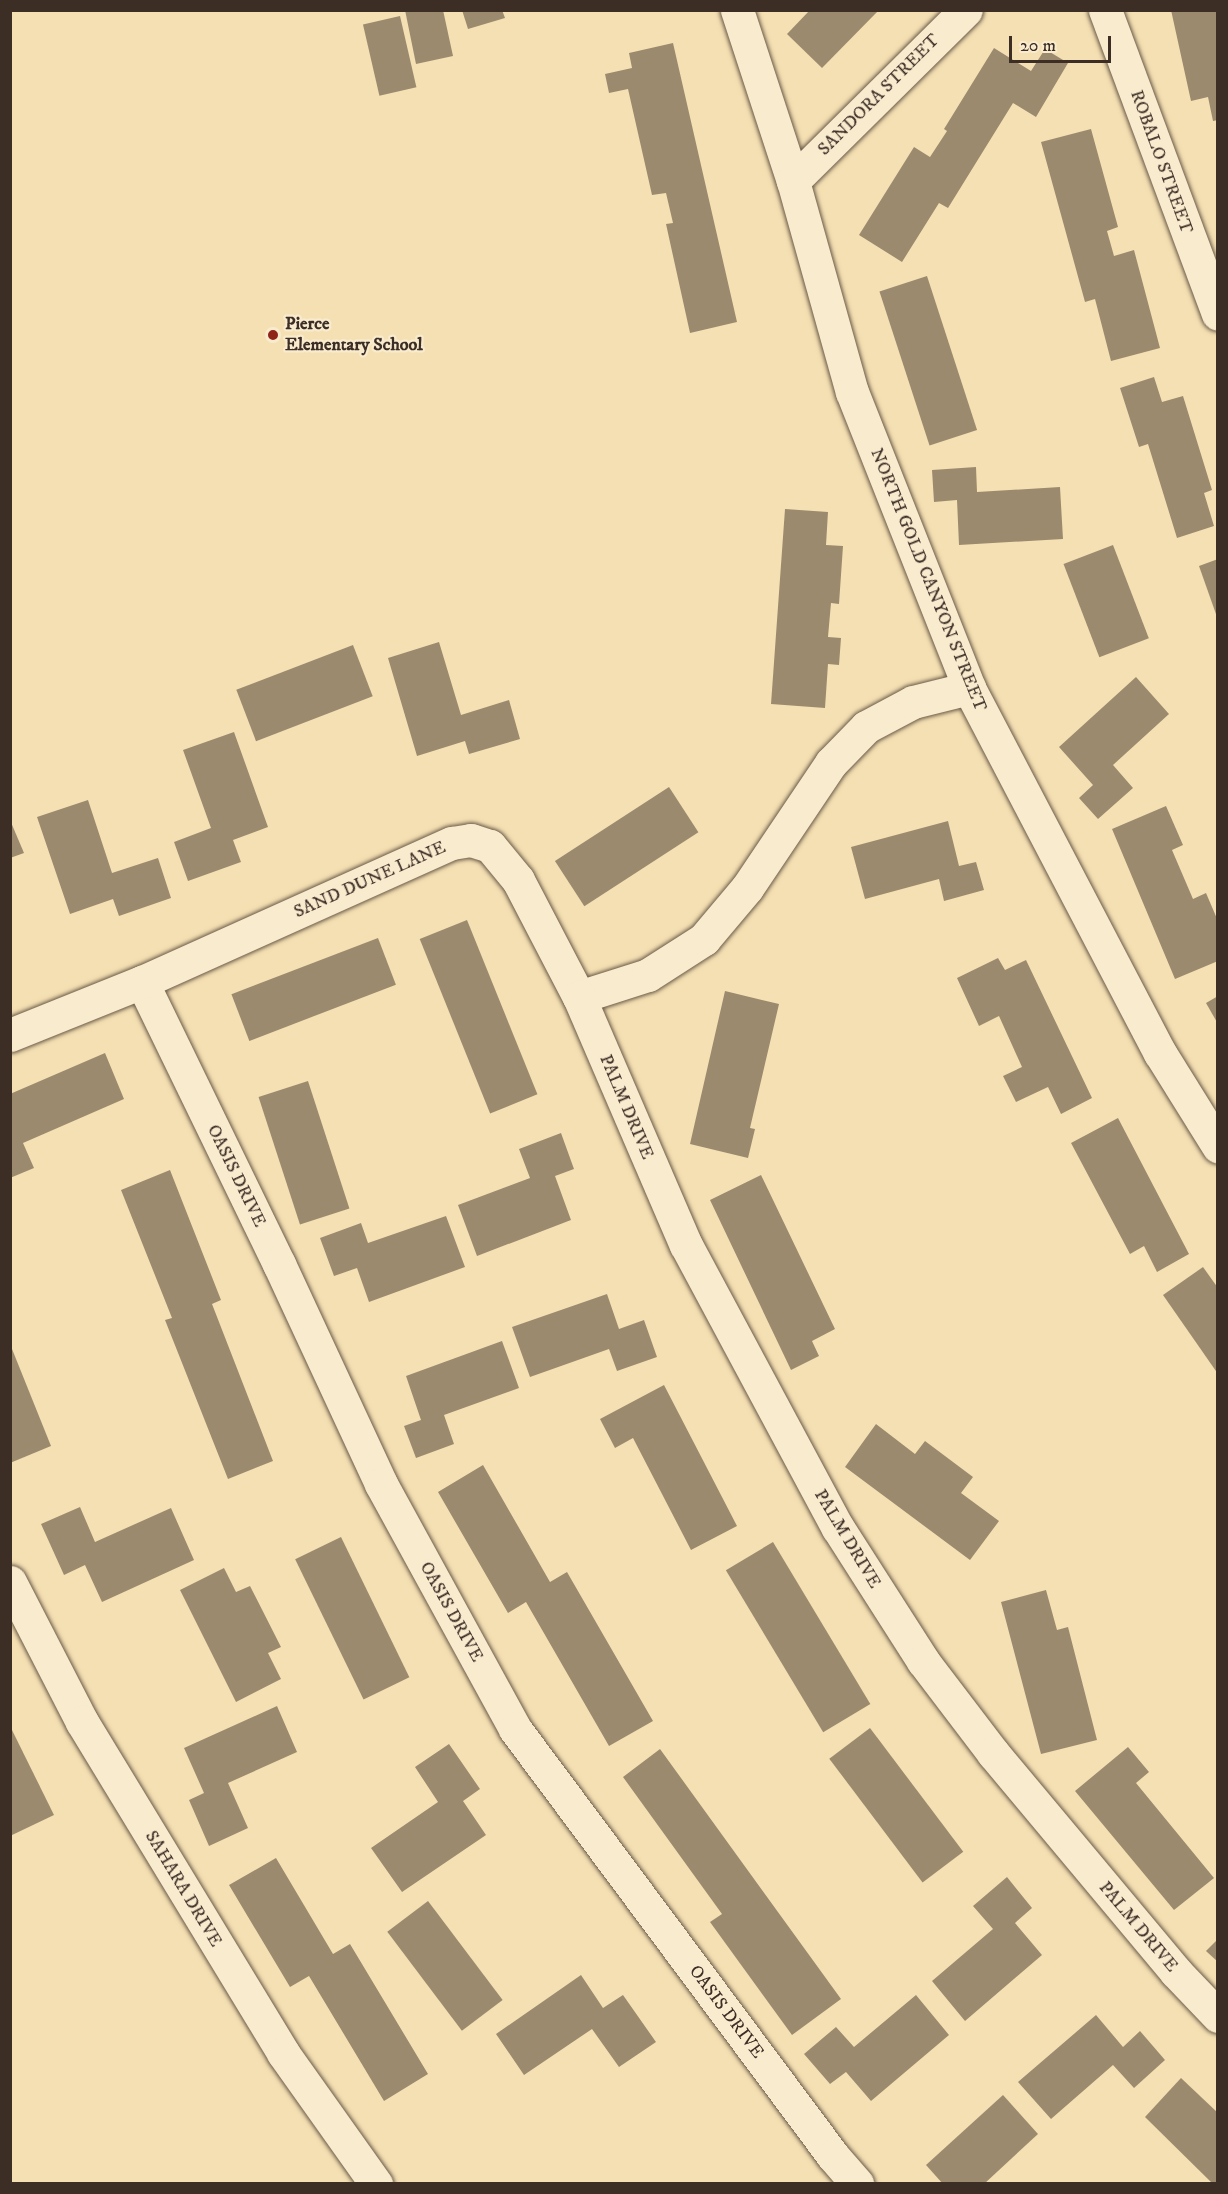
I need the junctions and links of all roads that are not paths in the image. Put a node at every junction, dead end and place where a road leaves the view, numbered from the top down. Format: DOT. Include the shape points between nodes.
graph roads {
  1 [pos="737,10"];
  2 [pos="966,10"];
  3 [pos="1105,10"];
  4 [pos="793,181"];
  5 [pos="1218,314"];
  6 [pos="969,688"];
  7 [pos="142,982"];
  8 [pos="579,997"];
  9 [pos="10,1035"];
  10 [pos="1218,1146"];
  11 [pos="10,1582"];
  12 [pos="1218,2016"];
  13 [pos="376,2184"];
  14 [pos="857,2184"];
  1 -- 4 [label="street, NORTH GOLD CANYON STREET"];
  2 -- 4 [label="street, SANDORA STREET"];
  3 -- 5 [label="street, ROBALO STREET"];
  4 -- 6 [label="street, NORTH GOLD CANYON STREET" via="852,392"];
  6 -- 8 [label="street" via="913,702 866,727 831,763 747,888 704,939 648,975"];
  6 -- 10 [label="street, NORTH GOLD CANYON STREET" via="1160,1053"];
  7 -- 8 [label="street, SAND DUNE LANE" via="452,843 471,840 490,846 518,879"];
  7 -- 9 [label="street, SAND DUNE LANE"];
  7 -- 14 [label="street, OASIS DRIVE" via="381,1484 515,1729"];
  8 -- 12 [label="street, PALM DRIVE" via="686,1245 838,1528 923,1660 993,1753 1176,1972"];
  11 -- 13 [label="street, SAHARA DRIVE" via="82,1722 252,2003"];
}
